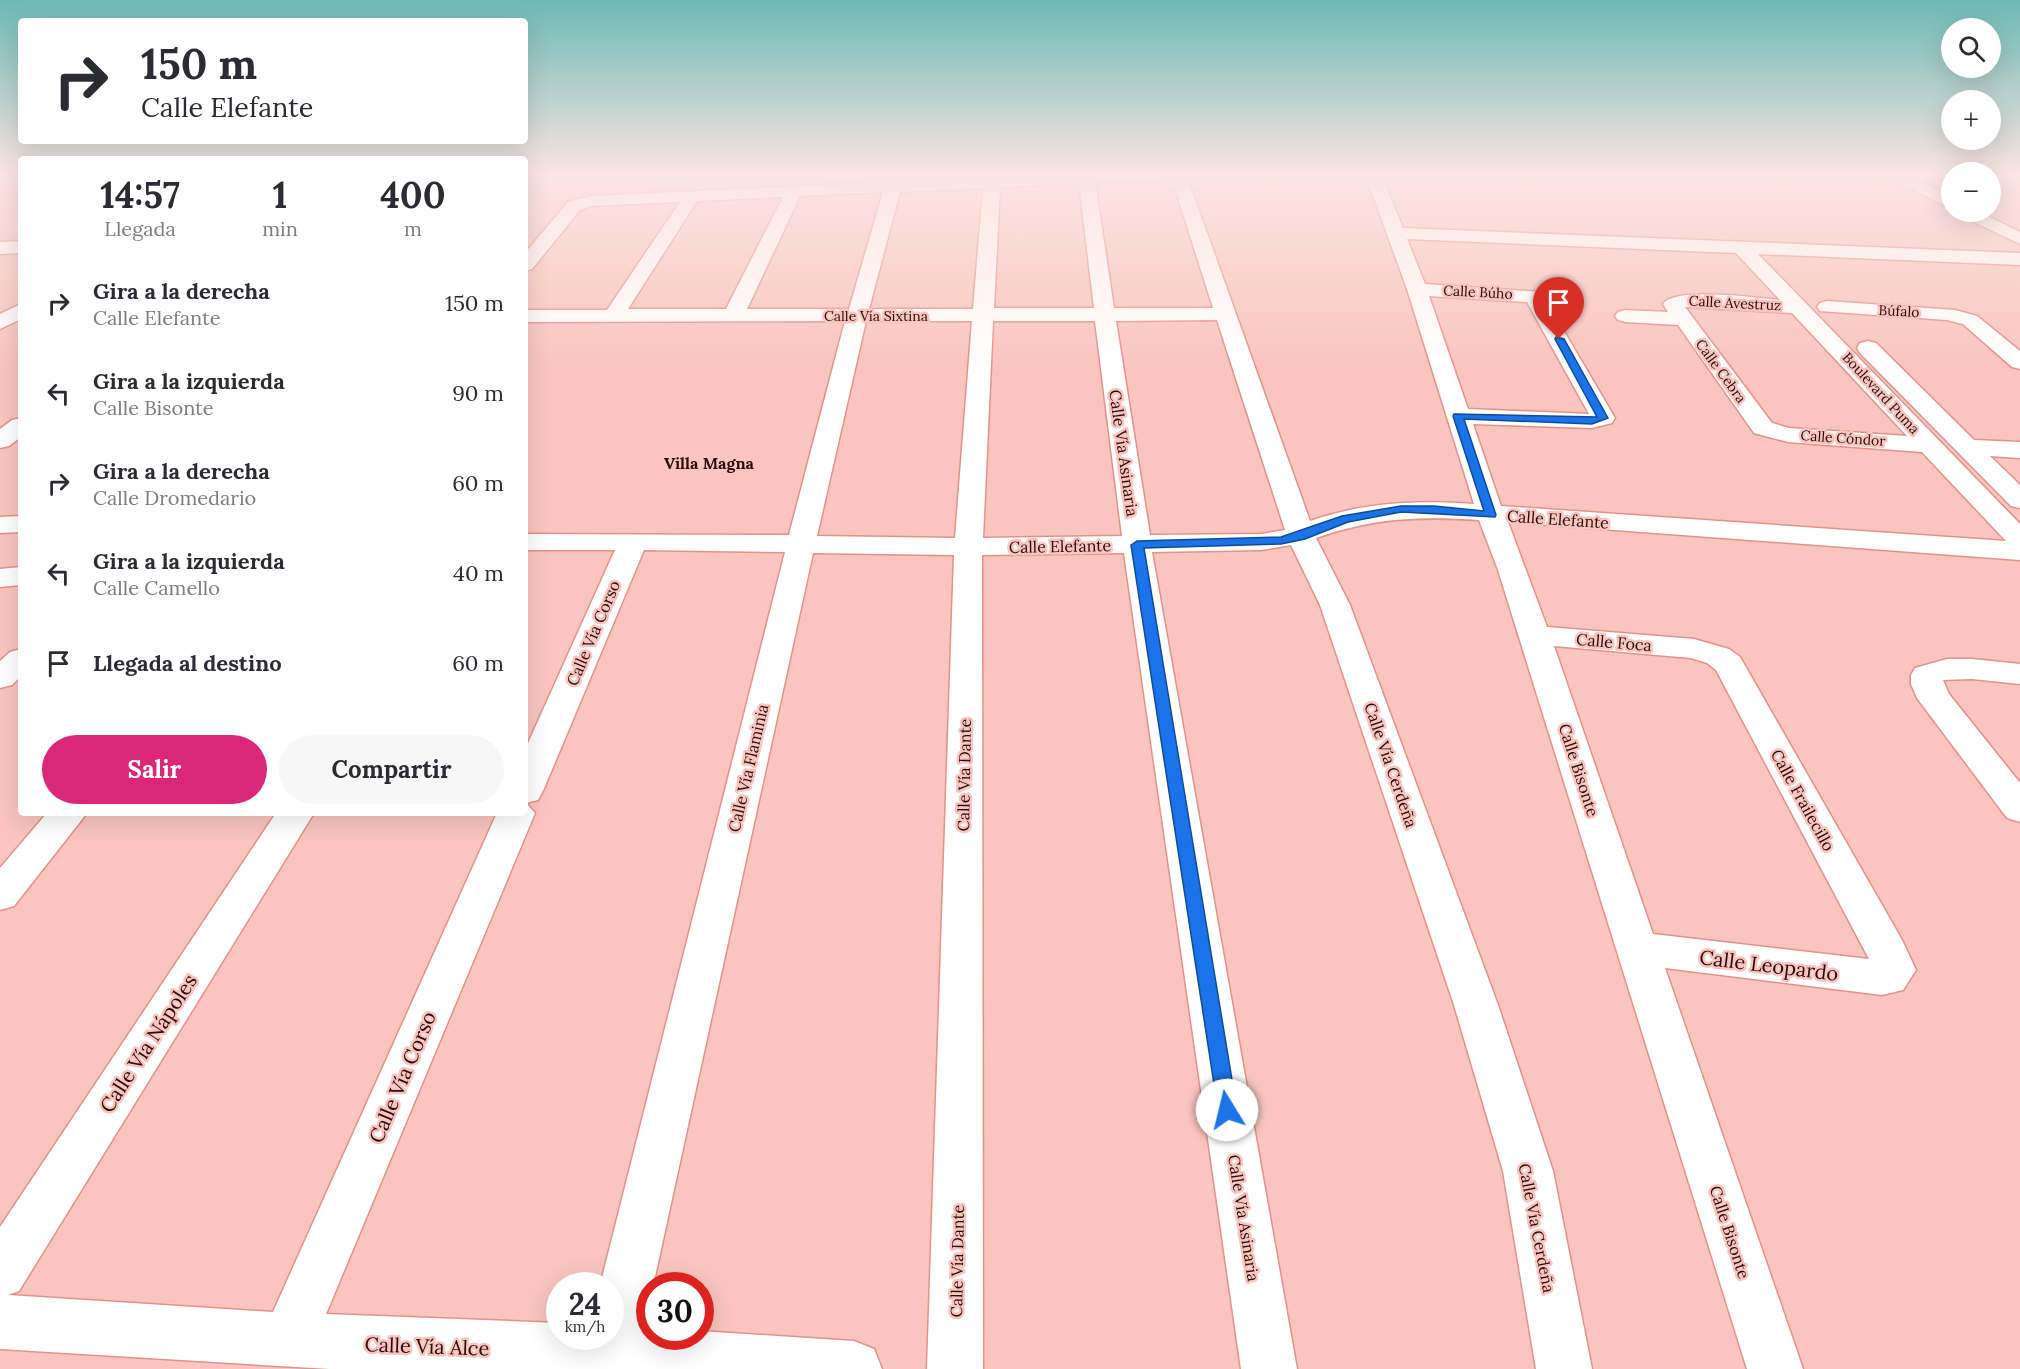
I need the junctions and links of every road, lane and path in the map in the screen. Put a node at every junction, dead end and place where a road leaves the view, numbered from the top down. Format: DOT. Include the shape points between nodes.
graph roads {
  1 [pos="548,238"];
  2 [pos="664,238"];
  3 [pos="771,238"];
  4 [pos="879,238"];
  5 [pos="989,238"];
  6 [pos="1094,238"];
  7 [pos="1200,238"];
  8 [pos="1398,238"];
  9 [pos="1517,238"];
  10 [pos="18,247"];
  11 [pos="1742,247"];
  12 [pos="0,248"];
  13 [pos="1769,248"];
  14 [pos="2020,259"];
  15 [pos="528,261"];
  16 [pos="1417,289"];
  17 [pos="18,301"];
  18 [pos="1800,307"];
  19 [pos="1827,307"];
  20 [pos="1678,313"];
  21 [pos="1226,314"];
  22 [pos="1104,315"];
  23 [pos="528,316"];
  24 [pos="613,316"];
  25 [pos="733,316"];
  26 [pos="857,316"];
  27 [pos="983,316"];
  28 [pos="1625,316"];
  29 [pos="0,323"];
  30 [pos="2020,362"];
  31 [pos="1458,416"];
  32 [pos="1760,423"];
  33 [pos="18,427"];
  34 [pos="0,441"];
  35 [pos="1929,445"];
  36 [pos="1967,447"];
  37 [pos="2020,450"];
  38 [pos="2020,500"];
  39 [pos="1491,515"];
  40 [pos="18,524"];
  41 [pos="0,525"];
  42 [pos="1301,536"];
  43 [pos="2020,540"];
  44 [pos="528,542"];
  45 [pos="633,542"];
  46 [pos="801,544"];
  47 [pos="1137,545"];
  48 [pos="968,547"];
  49 [pos="2020,550"];
  50 [pos="18,576"];
  51 [pos="0,578"];
  52 [pos="1534,635"];
  53 [pos="1694,649"];
  54 [pos="18,662"];
  55 [pos="2020,674"];
  56 [pos="0,678"];
  57 [pos="528,784"];
  58 [pos="2020,809"];
  59 [pos="66,816"];
  60 [pos="293,816"];
  61 [pos="515,816"];
  62 [pos="0,895"];
  63 [pos="1639,949"];
  64 [pos="1894,970"];
  65 [pos="0,1273"];
  66 [pos="0,1322"];
  67 [pos="288,1340"];
  68 [pos="611,1352"];
  69 [pos="854,1369"];
  70 [pos="955,1369"];
  71 [pos="1269,1369"];
  72 [pos="1564,1369"];
  73 [pos="1775,1369"];
  1 -- 15 [label="street"];
  2 -- 24 [label="street"];
  3 -- 25 [label="street"];
  4 -- 26 [label="street, Calle Vía Flaminia"];
  5 -- 27 [label="street, Calle Vía Dante"];
  6 -- 22 [label="street, Calle Vía Asinaria"];
  7 -- 21 [label="street, Calle Vía Cerdeña"];
  8 -- 16 [label="street, Calle Bisonte"];
  9 -- 11 [label="street"];
  10 -- 12 [label="street"];
  11 -- 13 [label="street"];
  11 -- 18 [label="street, Boulevard Puma"];
  13 -- 14 [label="street"];
  13 -- 19 [label="street, Boulevard Puma"];
  16 -- 31 [label="street, Calle Bisonte"];
  16 -- 31 [label="street, Calle Búho" via="1524,294 1537,299 1603,418 1592,421"];
  17 -- 29 [label="street"];
  18 -- 20 [label="street, Calle Avestruz" via="1686,300 1675,302"];
  18 -- 35 [label="street, Boulevard Puma"];
  19 -- 30 [label="street, Búfalo" via="1948,314 1970,320"];
  19 -- 36 [label="street, Boulevard Puma"];
  20 -- 28 [label="street"];
  20 -- 32 [label="street, Calle Cebra"];
  21 -- 22 [label="street, Calle Vía Sixtina"];
  21 -- 42 [label="street, Calle Vía Cerdeña"];
  22 -- 27 [label="street, Calle Vía Sixtina"];
  22 -- 47 [label="street, Calle Vía Asinaria"];
  23 -- 24 [label="street, Calle Vía Sixtina"];
  24 -- 25 [label="street, Calle Vía Sixtina"];
  25 -- 26 [label="street, Calle Vía Sixtina"];
  26 -- 27 [label="street, Calle Vía Sixtina"];
  26 -- 46 [label="street, Calle Vía Flaminia"];
  27 -- 48 [label="street, Calle Vía Dante"];
  31 -- 39 [label="street, Calle Bisonte"];
  32 -- 35 [label="street, Calle Cóndor" via="1780,434"];
  33 -- 34 [label="street"];
  35 -- 43 [label="street, Boulevard Puma"];
  36 -- 37 [label="street"];
  36 -- 38 [label="street, Boulevard Puma"];
  39 -- 42 [label="street, Calle Elefante" via="1401,509 1346,519"];
  39 -- 49 [label="street, Calle Elefante"];
  39 -- 52 [label="street, Calle Bisonte"];
  40 -- 41 [label="street"];
  42 -- 47 [label="street, Calle Elefante" via="1262,542"];
  42 -- 72 [label="street, Calle Vía Cerdeña" via="1339,616 1476,1005 1518,1138 1528,1171"];
  44 -- 45 [label="street, Calle Elefante"];
  45 -- 46 [label="street, Calle Elefante"];
  45 -- 57 [label="street, Calle Vía Corso"];
  46 -- 48 [label="street, Calle Elefante"];
  46 -- 68 [label="street, Calle Vía Flaminia"];
  47 -- 48 [label="street, Calle Elefante"];
  47 -- 71 [label="street, Calle Vía Asinaria"];
  48 -- 70 [label="street, Calle Vía Dante"];
  50 -- 51 [label="street"];
  52 -- 53 [label="street, Calle Foca"];
  52 -- 63 [label="street, Calle Bisonte"];
  53 -- 64 [label="street, Calle Frailecillo" via="1718,656 1729,664"];
  54 -- 56 [label="street"];
  55 -- 58 [label="street" via="1949,669 1927,675 1934,698"];
  59 -- 62 [label="street"];
  60 -- 65 [label="street, Calle Vía Nápoles"];
  61 -- 67 [label="street, Calle Vía Corso"];
  63 -- 64 [label="street, Calle Leopardo" via="1882,978 1888,978"];
  63 -- 73 [label="street, Calle Bisonte"];
  66 -- 67 [label="street, Calle Vía Alce"];
  67 -- 68 [label="street, Calle Vía Alce"];
  68 -- 69 [label="street, Calle Vía Alce"];
}
